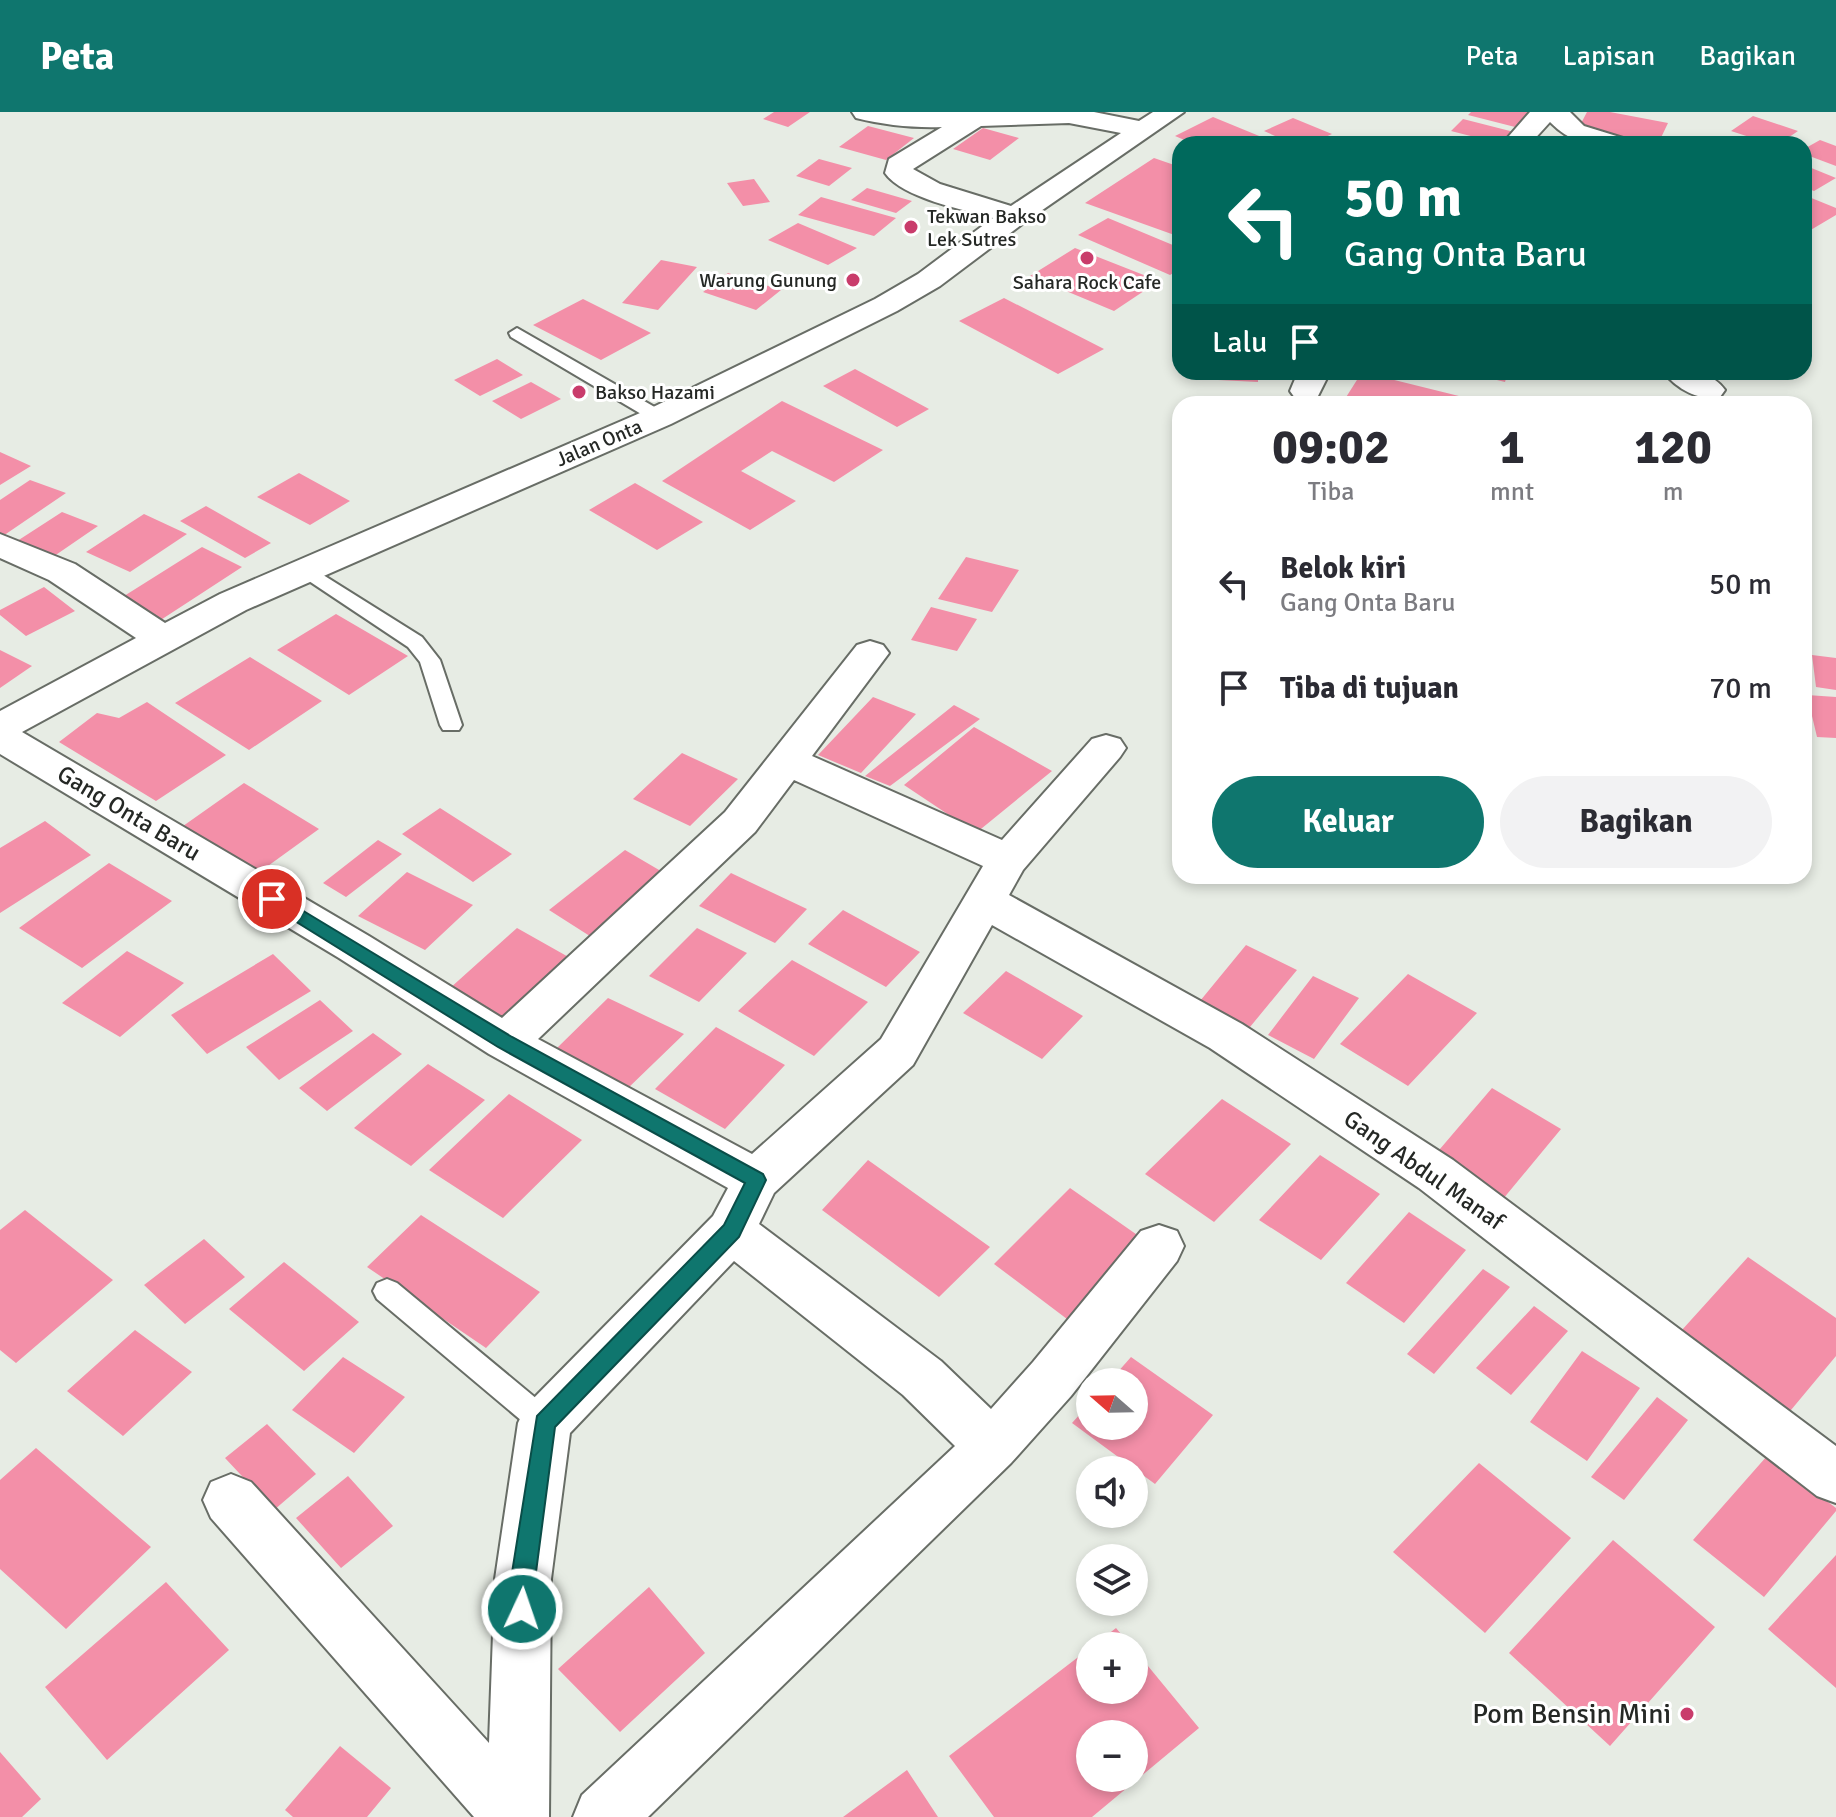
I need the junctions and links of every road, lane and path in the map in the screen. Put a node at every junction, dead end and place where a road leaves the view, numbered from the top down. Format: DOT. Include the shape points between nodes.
graph roads {
  1 [pos="1544,112"];
  2 [pos="1555,112"];
  3 [pos="871,113"];
  4 [pos="979,116"];
  5 [pos="1157,121"];
  6 [pos="1522,136"];
  7 [pos="1588,136"];
  8 [pos="1015,216"];
  9 [pos="517,333"];
  10 [pos="1693,380"];
  11 [pos="1709,390"];
  12 [pos="659,417"];
  13 [pos="0,545"];
  14 [pos="304,569"];
  15 [pos="164,640"];
  16 [pos="870,653"];
  17 [pos="451,725"];
  18 [pos="0,727"];
  19 [pos="0,736"];
  20 [pos="1106,748"];
  21 [pos="786,760"];
  22 [pos="997,880"];
  23 [pos="505,1042"];
  24 [pos="756,1180"];
  25 [pos="731,1231"];
  26 [pos="1159,1246"];
  27 [pos="387,1291"];
  28 [pos="545,1423"];
  29 [pos="992,1446"];
  30 [pos="1836,1478"];
  31 [pos="231,1500"];
  32 [pos="517,1817"];
  33 [pos="604,1817"];
  1 -- 6 [label="street"];
  2 -- 7 [label="street" via="1575,132"];
  3 -- 4 [label="street" via="915,120"];
  4 -- 5 [label="street"];
  4 -- 8 [label="street" via="899,165 899,173 930,190"];
  5 -- 8 [label="street, Jalan Onta"];
  8 -- 12 [label="street, Jalan Onta" via="954,263 886,305"];
  9 -- 12 [label="lane"];
  10 -- 11 [label="street"];
  12 -- 14 [label="street, Jalan Onta"];
  13 -- 15 [label="street" via="62,572"];
  14 -- 15 [label="street, Jalan Onta"];
  14 -- 17 [label="lane" via="415,642 430,660"];
  15 -- 18 [label="street, Jalan Onta"];
  16 -- 21 [label="street"];
  19 -- 23 [label="street, Gang Onta Baru"];
  20 -- 22 [label="street"];
  21 -- 22 [label="street, Gang Abdul Manaf"];
  21 -- 23 [label="street" via="740,822"];
  22 -- 24 [label="street" via="897,1052"];
  22 -- 30 [label="street, Gang Abdul Manaf" via="1436,1174"];
  23 -- 24 [label="street, Gang Onta Baru"];
  24 -- 25 [label="street"];
  25 -- 28 [label="street"];
  25 -- 29 [label="street" via="922,1378"];
  26 -- 29 [label="street"];
  27 -- 28 [label="lane"];
  28 -- 32 [label="street" via="523,1579"];
  29 -- 33 [label="street"];
  31 -- 32 [label="street"];
}
